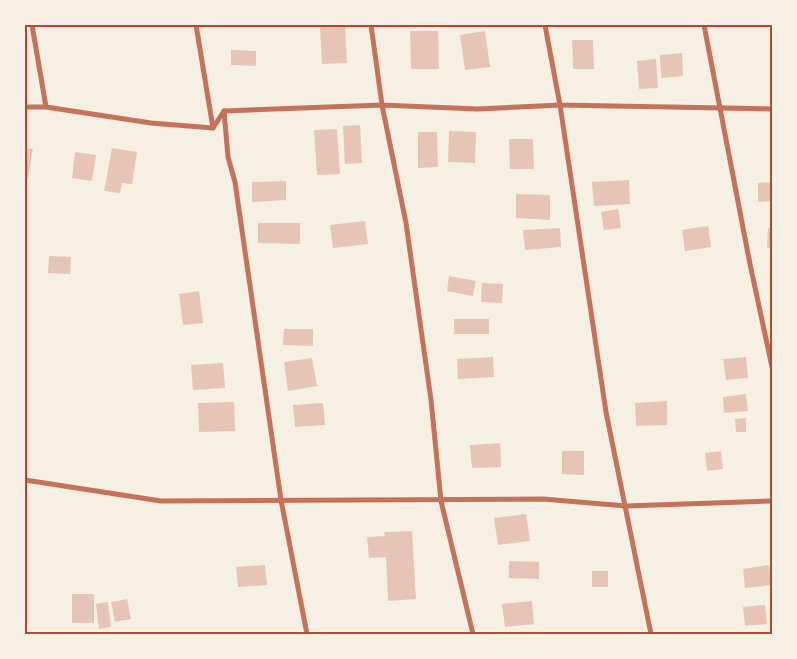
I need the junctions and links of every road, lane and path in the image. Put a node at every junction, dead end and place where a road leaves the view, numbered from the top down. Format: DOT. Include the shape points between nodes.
graph roads {
  1 [pos="32,25"];
  2 [pos="196,25"];
  3 [pos="371,25"];
  4 [pos="545,25"];
  5 [pos="704,25"];
  6 [pos="382,105"];
  7 [pos="560,105"];
  8 [pos="25,106"];
  9 [pos="46,107"];
  10 [pos="720,108"];
  11 [pos="772,108"];
  12 [pos="224,111"];
  13 [pos="213,128"];
  14 [pos="772,366"];
  15 [pos="25,480"];
  16 [pos="281,500"];
  17 [pos="441,501"];
  18 [pos="772,501"];
  19 [pos="626,506"];
  20 [pos="307,634"];
  21 [pos="473,634"];
  22 [pos="651,634"];
  1 -- 9 [label="street"];
  2 -- 13 [label="street"];
  3 -- 6 [label="street"];
  4 -- 7 [label="street"];
  5 -- 10 [label="street"];
  6 -- 7 [label="street" via="477,109"];
  6 -- 12 [label="street"];
  6 -- 17 [label="street" via="406,223 432,400"];
  7 -- 10 [label="street"];
  7 -- 19 [label="street" via="606,412"];
  8 -- 9 [label="street"];
  9 -- 13 [label="street" via="151,124"];
  10 -- 11 [label="street"];
  10 -- 14 [label="street"];
  12 -- 13 [label="street"];
  12 -- 16 [label="street" via="228,157 235,182"];
  15 -- 16 [label="street" via="161,501"];
  16 -- 17 [label="street"];
  16 -- 20 [label="street"];
  17 -- 19 [label="street" via="543,499"];
  17 -- 21 [label="street"];
  18 -- 19 [label="street"];
  19 -- 22 [label="street"];
}
